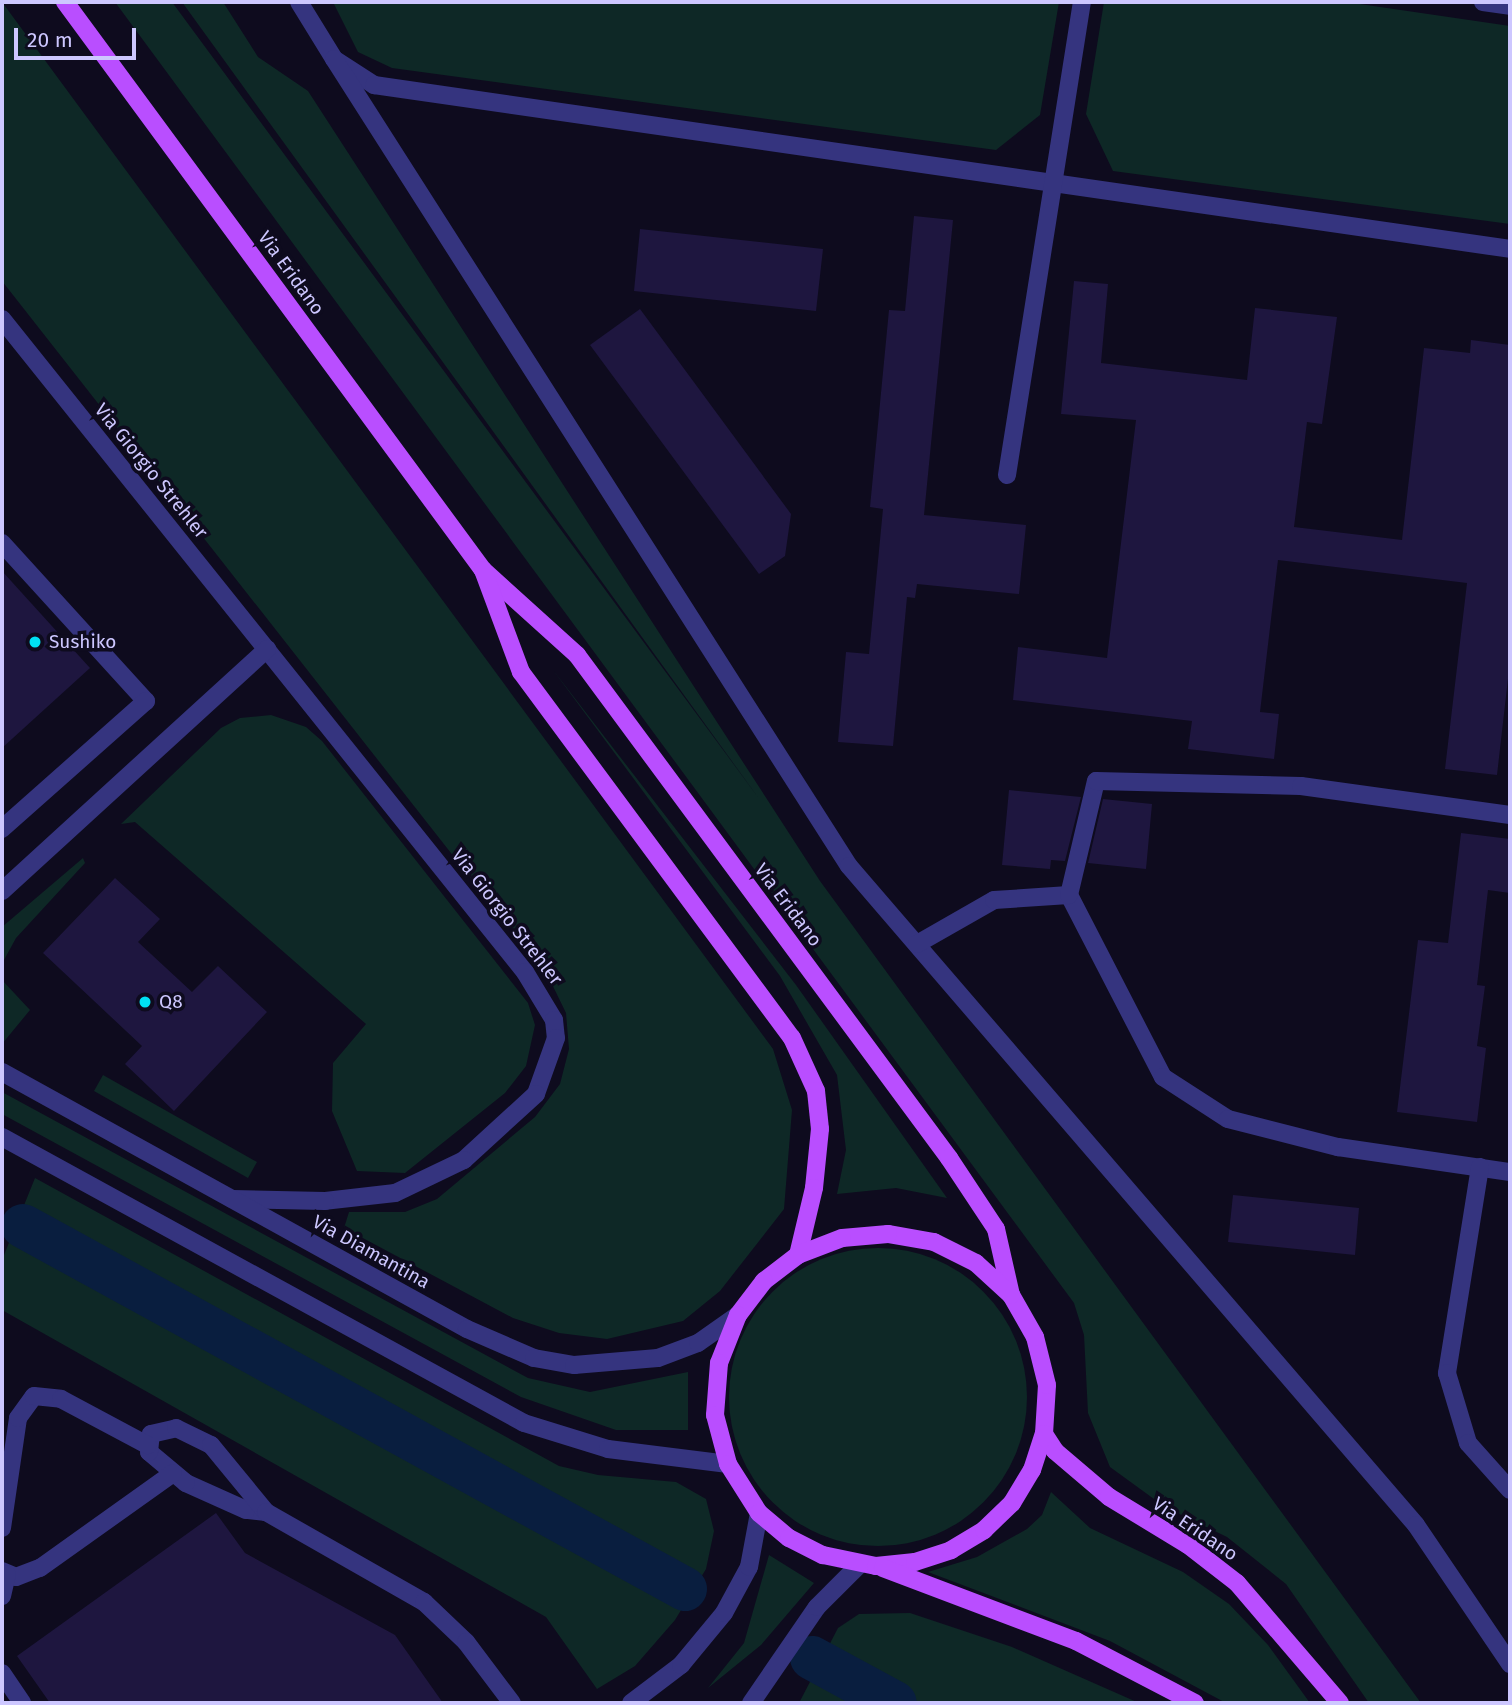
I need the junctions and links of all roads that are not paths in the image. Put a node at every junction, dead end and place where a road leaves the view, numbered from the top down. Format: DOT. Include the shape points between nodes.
graph roads {
  1 [pos="65,2"];
  2 [pos="299,2"];
  3 [pos="1082,2"];
  4 [pos="1483,2"];
  5 [pos="1510,6"];
  6 [pos="334,59"];
  7 [pos="1051,183"];
  8 [pos="1510,249"];
  9 [pos="2,318"];
  10 [pos="1007,475"];
  11 [pos="2,543"];
  12 [pos="483,570"];
  13 [pos="267,649"];
  14 [pos="1510,815"];
  15 [pos="2,829"];
  16 [pos="2,891"];
  17 [pos="1069,895"];
  18 [pos="917,944"];
  19 [pos="2,1072"];
  20 [pos="2,1137"];
  21 [pos="1480,1167"];
  22 [pos="1510,1172"];
  23 [pos="232,1199"];
  24 [pos="798,1255"];
  25 [pos="1011,1295"];
  26 [pos="738,1315"];
  27 [pos="1044,1434"];
  28 [pos="147,1445"];
  29 [pos="728,1464"];
  30 [pos="173,1473"];
  31 [pos="1510,1490"];
  32 [pos="266,1512"];
  33 [pos="759,1513"];
  34 [pos="2,1528"];
  35 [pos="868,1565"];
  36 [pos="4,1573"];
  37 [pos="2,1596"];
  38 [pos="1510,1664"];
  39 [pos="5,1685"];
  40 [pos="655,1697"];
  41 [pos="22,1703"];
  42 [pos="512,1703"];
  43 [pos="631,1703"];
  44 [pos="751,1703"];
  45 [pos="1195,1703"];
  46 [pos="1340,1703"];
  1 -- 12 [label="main road, Via Eridano"];
  2 -- 6 [label="street"];
  3 -- 7 [label="street"];
  4 -- 5 [label="street"];
  6 -- 7 [label="street" via="374,85"];
  6 -- 18 [label="street" via="849,866"];
  7 -- 8 [label="street"];
  7 -- 10 [label="street"];
  9 -- 13 [label="street, Via Giorgio Strehler"];
  11 -- 15 [label="street" via="146,701"];
  12 -- 24 [label="main road, Via Eridano" via="521,672 792,1038 816,1091 820,1129"];
  12 -- 25 [label="main road, Via Eridano" via="577,655 949,1158 996,1229"];
  13 -- 16 [label="street"];
  13 -- 23 [label="street, Via Giorgio Strehler" via="549,1004 556,1038 536,1094 501,1131 429,1179 396,1193 325,1201"];
  14 -- 17 [label="street" via="1301,786 1096,781"];
  17 -- 18 [label="street" via="994,900"];
  17 -- 21 [label="street" via="1163,1077 1228,1119 1338,1147"];
  18 -- 38 [label="street" via="1416,1525"];
  19 -- 23 [label="street, Via Diamantina"];
  20 -- 29 [label="street" via="524,1423 608,1449"];
  21 -- 22 [label="street"];
  21 -- 31 [label="street" via="1447,1373 1468,1443"];
  23 -- 26 [label="street, Via Diamantina" via="477,1334 534,1358 607,1365 658,1358 698,1343"];
  24 -- 25 [label="main road, Via Eridano" via="842,1238 888,1234 934,1242 976,1263"];
  24 -- 26 [label="main road, Via Eridano" via="764,1281"];
  25 -- 27 [label="main road, Via Eridano" via="1035,1337 1047,1385"];
  26 -- 29 [label="main road, Via Eridano" via="719,1363 715,1415"];
  27 -- 35 [label="main road, Via Eridano" via="1032,1470 1012,1503 984,1530 915,1562"];
  27 -- 46 [label="main road, Via Eridano" via="1055,1451 1109,1497 1188,1545 1237,1583"];
  28 -- 30 [label="street"];
  28 -- 32 [label="street" via="151,1434 166,1426 211,1445"];
  28 -- 34 [label="street" via="61,1399 34,1396 18,1418"];
  29 -- 33 [label="main road, Via Eridano"];
  30 -- 32 [label="street" via="220,1500"];
  30 -- 36 [label="street" via="40,1568"];
  32 -- 42 [label="street" via="424,1602 466,1642"];
  33 -- 35 [label="main road, Via Eridano" via="789,1538 822,1555"];
  33 -- 40 [label="street" via="749,1567 731,1602"];
  35 -- 44 [label="street" via="817,1607"];
  35 -- 45 [label="main road, Via Eridano" via="1076,1641"];
  36 -- 37 [label="street"];
  39 -- 41 [label="street"];
  40 -- 43 [label="street"];
}
